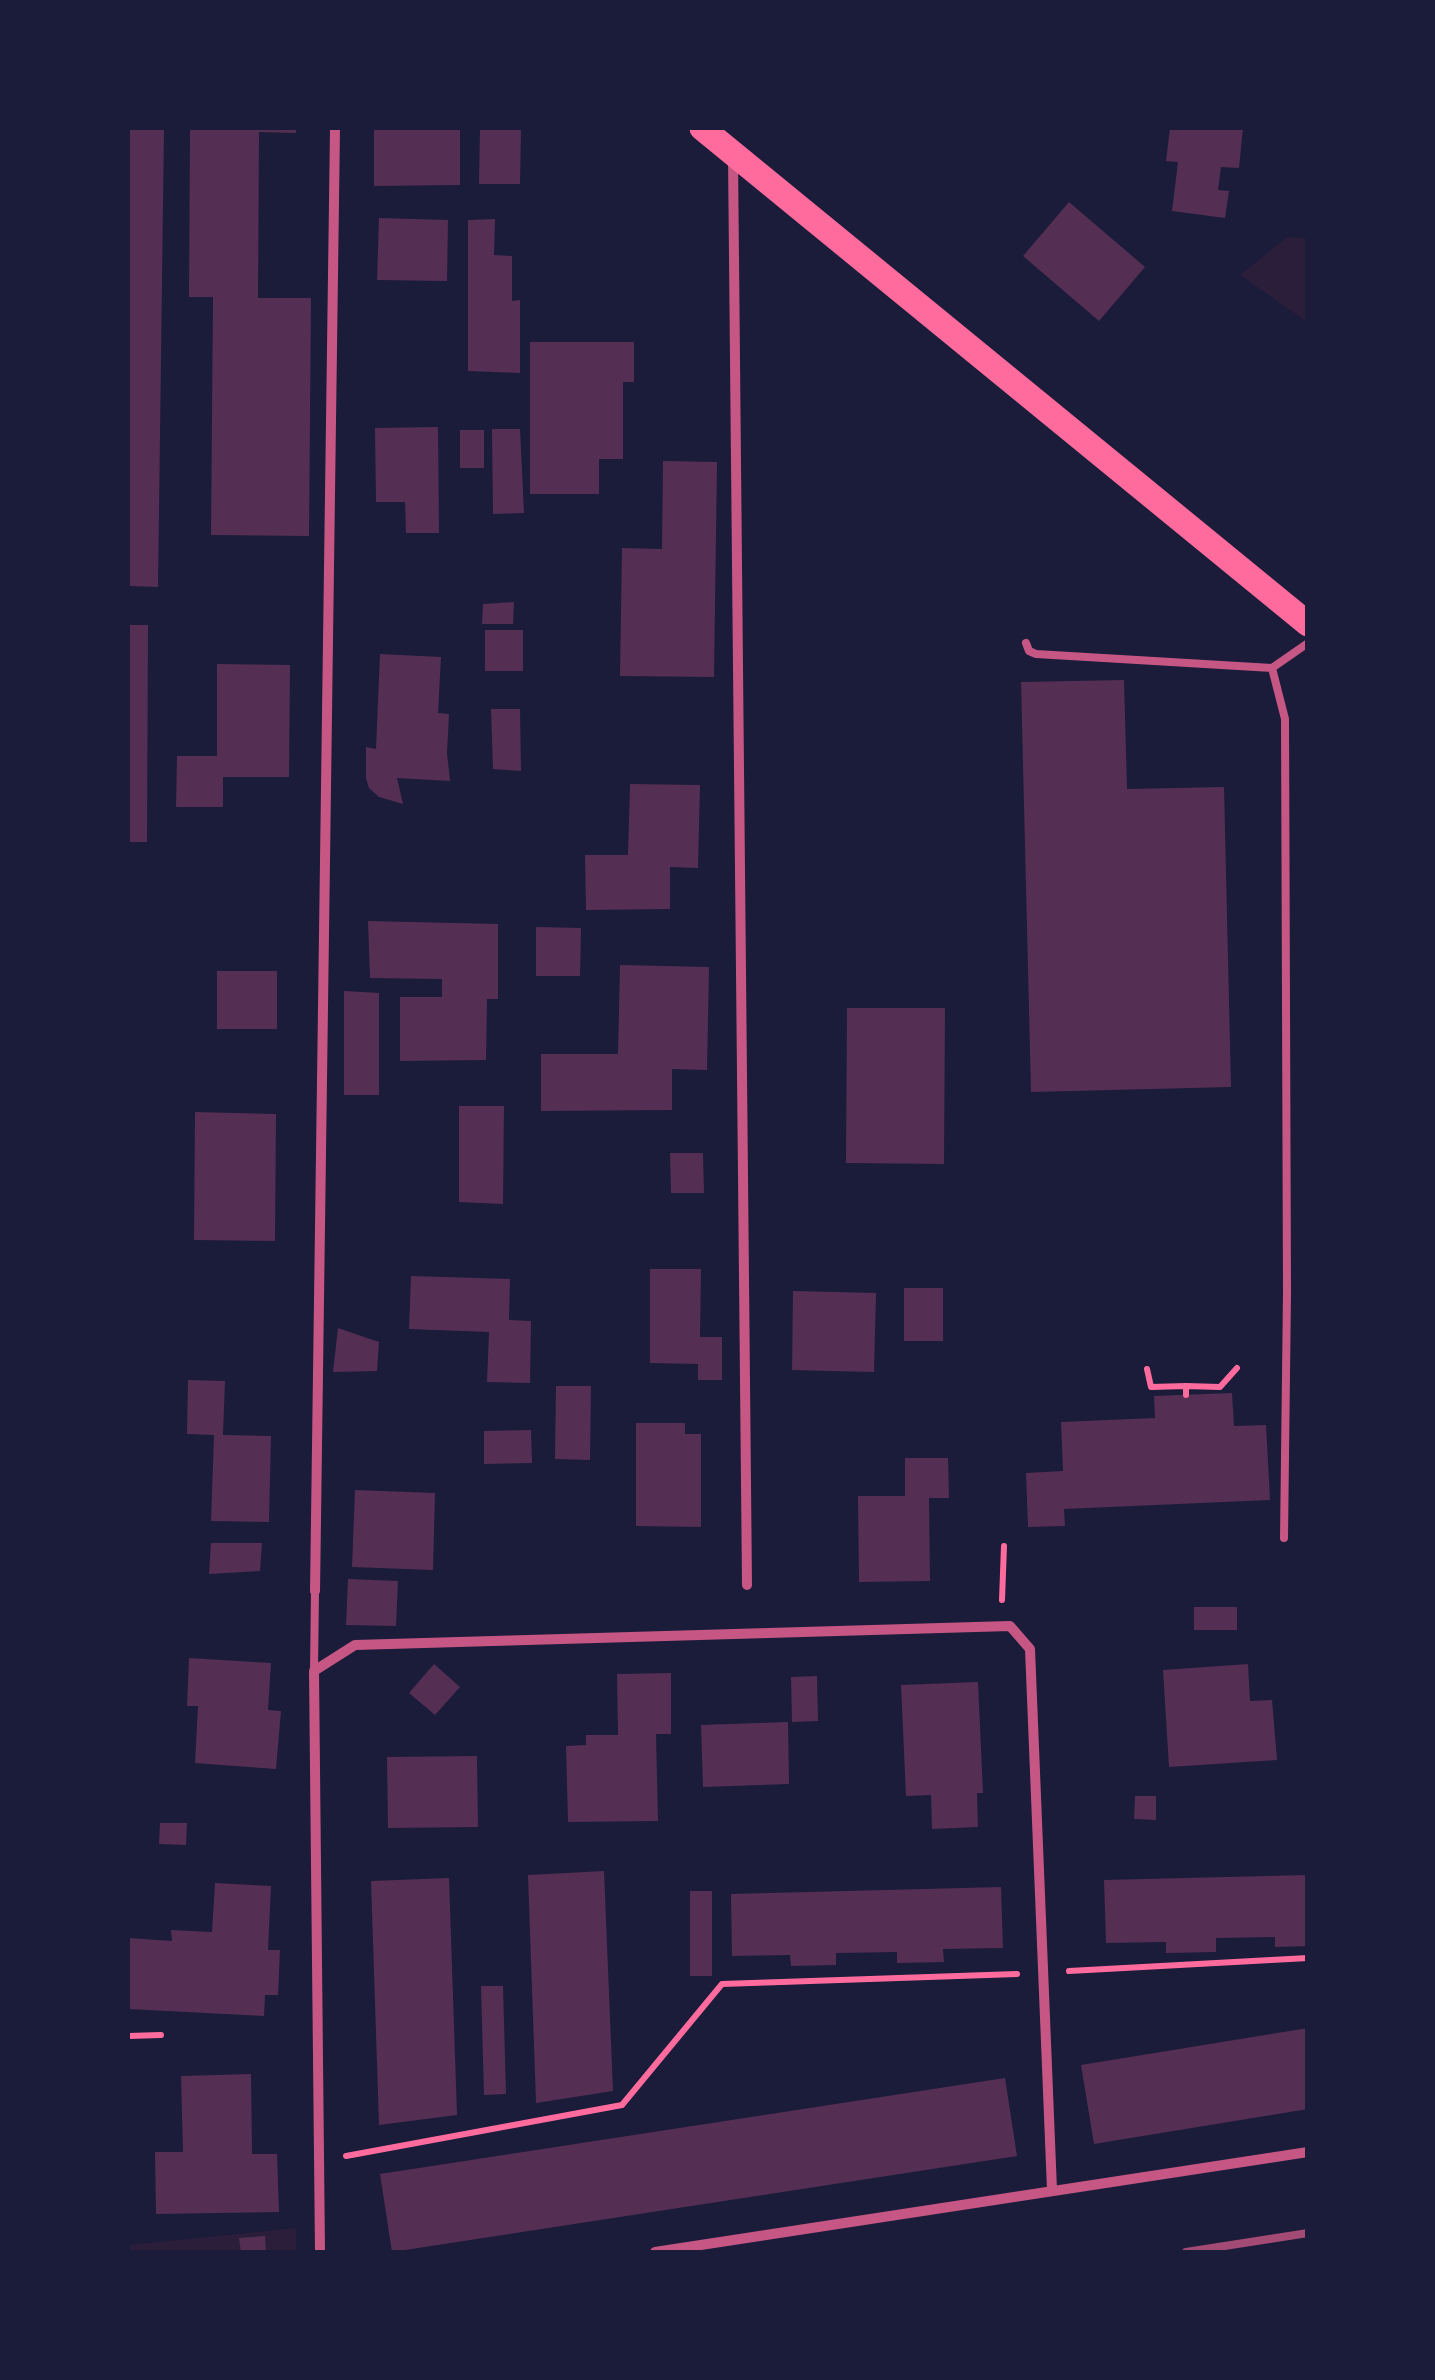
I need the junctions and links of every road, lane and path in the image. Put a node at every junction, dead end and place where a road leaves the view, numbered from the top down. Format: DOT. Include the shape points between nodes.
graph roads {
  1 [pos="335,128"];
  2 [pos="702,128"];
  3 [pos="733,152"];
  4 [pos="1308,624"];
  5 [pos="1026,643"];
  6 [pos="1308,643"];
  7 [pos="1272,668"];
  8 [pos="1237,1368"];
  9 [pos="1147,1369"];
  10 [pos="1284,1538"];
  11 [pos="1004,1546"];
  12 [pos="746,1585"];
  13 [pos="315,1591"];
  14 [pos="1003,1626"];
  15 [pos="314,1671"];
  16 [pos="1308,1958"];
  17 [pos="1060,1972"];
  18 [pos="1043,1973"];
  19 [pos="161,2035"];
  20 [pos="128,2036"];
  21 [pos="1308,2152"];
  22 [pos="318,2162"];
  23 [pos="1052,2190"];
  24 [pos="320,2252"];
  25 [pos="655,2252"];
  1 -- 13 [label="street"];
  2 -- 3 [label="main road"];
  3 -- 4 [label="main road"];
  3 -- 12 [label="street"];
  5 -- 7 [label="lane" via="1036,654"];
  6 -- 7 [label="lane"];
  7 -- 10 [label="lane" via="1285,718"];
  8 -- 9 [label="path" via="1220,1386 1186,1390 1151,1386"];
  11 -- 14 [label="path"];
  13 -- 15 [label="lane"];
  14 -- 15 [label="street" via="354,1645"];
  14 -- 18 [label="street" via="1030,1649"];
  15 -- 22 [label="street"];
  16 -- 17 [label="path"];
  18 -- 22 [label="path" via="722,1984 622,2105"];
  18 -- 23 [label="street"];
  19 -- 20 [label="path"];
  21 -- 23 [label="street"];
  22 -- 24 [label="street"];
  23 -- 25 [label="street"];
}
